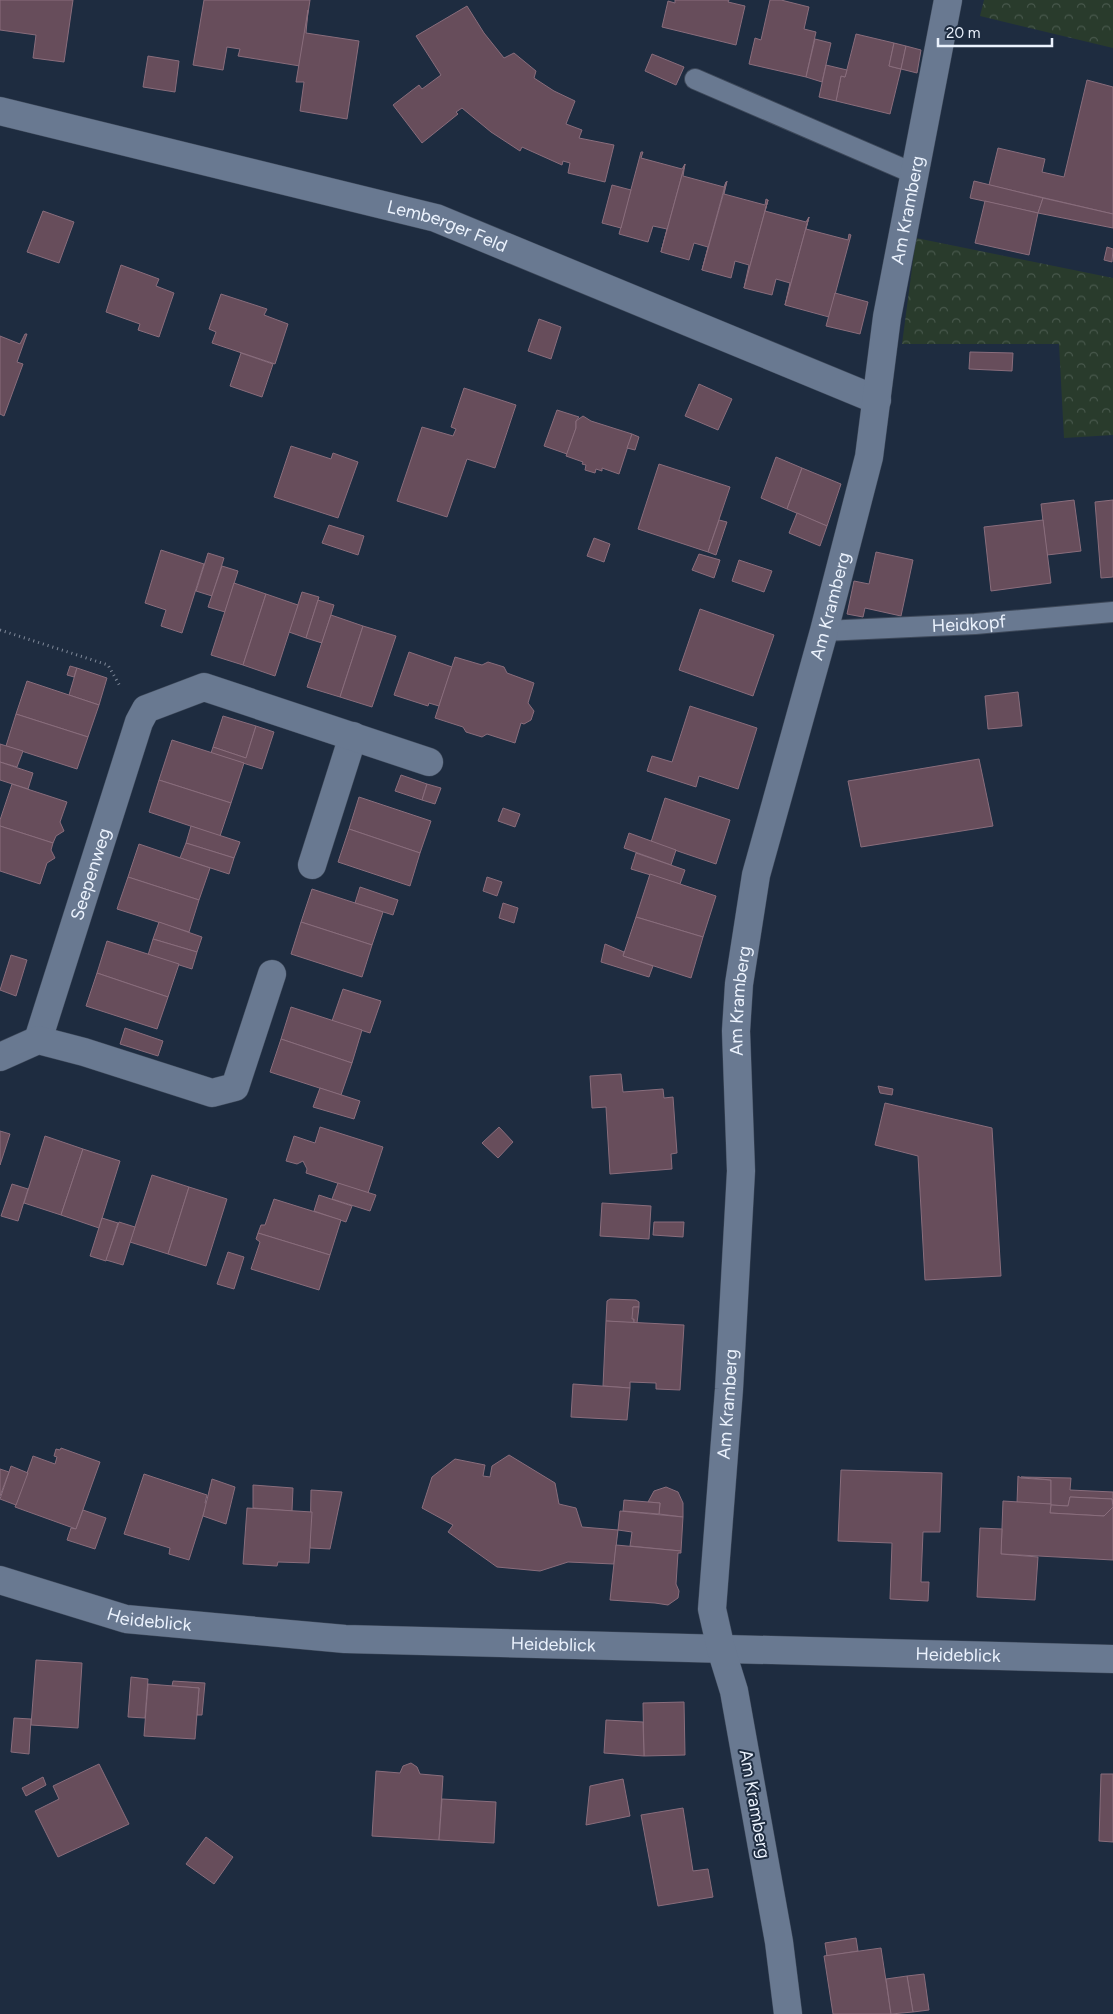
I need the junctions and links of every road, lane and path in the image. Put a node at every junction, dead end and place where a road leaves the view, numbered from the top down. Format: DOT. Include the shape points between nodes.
graph roads {
  1 [pos="948,0"];
  2 [pos="695,79"];
  3 [pos="0,110"];
  4 [pos="915,174"];
  5 [pos="876,400"];
  6 [pos="1113,612"];
  7 [pos="0,630"];
  8 [pos="824,631"];
  9 [pos="146,709"];
  10 [pos="353,736"];
  11 [pos="429,762"];
  12 [pos="312,865"];
  13 [pos="272,974"];
  14 [pos="38,1040"];
  15 [pos="0,1057"];
  16 [pos="0,1580"];
  17 [pos="721,1649"];
  18 [pos="1113,1659"];
  19 [pos="788,2014"];
  1 -- 4 [label="street, Am Kramberg"];
  2 -- 4 [label="lane"];
  3 -- 5 [label="street, Lemberger Feld" via="436,218"];
  4 -- 5 [label="street, Am Kramberg"];
  5 -- 8 [label="street, Am Kramberg" via="869,457"];
  6 -- 8 [label="lane, Heidkopf" via="975,624"];
  7 -- 9 [label="path" via="108,665 125,695"];
  8 -- 17 [label="street, Am Kramberg" via="756,875 739,984 736,1031 741,1171 712,1609"];
  9 -- 10 [label="street" via="204,687"];
  9 -- 14 [label="street, Seepenweg" via="139,722"];
  10 -- 11 [label="street"];
  10 -- 12 [label="street"];
  13 -- 14 [label="street" via="235,1087 212,1093"];
  14 -- 15 [label="street"];
  16 -- 17 [label="street, Heideblick" via="126,1618 345,1639"];
  17 -- 18 [label="street, Heideblick"];
  17 -- 19 [label="street, Am Kramberg" via="734,1691 779,1942"];
}
